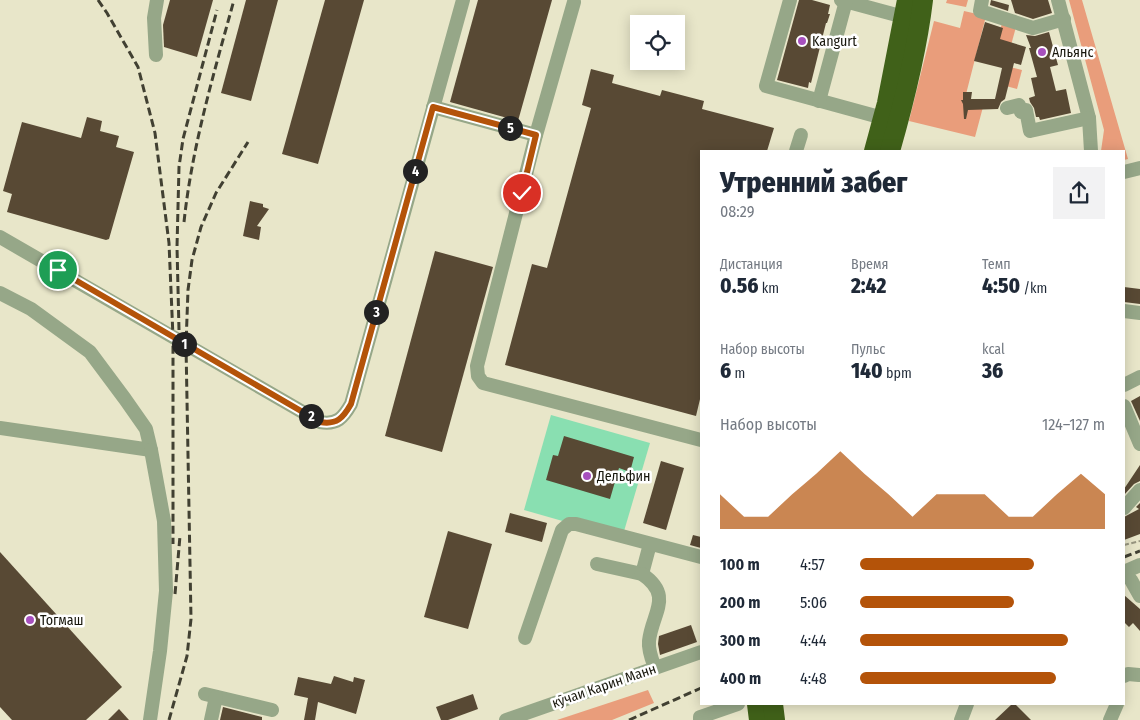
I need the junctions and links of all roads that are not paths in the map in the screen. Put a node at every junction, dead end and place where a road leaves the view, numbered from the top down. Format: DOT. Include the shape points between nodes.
graph roads {
  1 [pos="158,0"];
  2 [pos="463,0"];
  3 [pos="790,0"];
  4 [pos="982,0"];
  5 [pos="1058,0"];
  6 [pos="843,1"];
  7 [pos="574,2"];
  8 [pos="916,7"];
  9 [pos="1064,19"];
  10 [pos="156,55"];
  11 [pos="819,101"];
  12 [pos="433,107"];
  13 [pos="1007,108"];
  14 [pos="883,118"];
  15 [pos="1089,118"];
  16 [pos="536,135"];
  17 [pos="801,135"];
  18 [pos="796,150"];
  19 [pos="874,150"];
  20 [pos="890,150"];
  21 [pos="1092,150"];
  22 [pos="1140,168"];
  23 [pos="1125,172"];
  24 [pos="0,237"];
  25 [pos="0,294"];
  26 [pos="1125,311"];
  27 [pos="1140,313"];
  28 [pos="1140,377"];
  29 [pos="1125,384"];
  30 [pos="1125,408"];
  31 [pos="0,428"];
  32 [pos="700,440"];
  33 [pos="1140,444"];
  34 [pos="151,450"];
  35 [pos="1140,490"];
  36 [pos="1125,507"];
  37 [pos="650,544"];
  38 [pos="700,557"];
  39 [pos="597,564"];
  40 [pos="1140,566"];
  41 [pos="642,574"];
  42 [pos="1130,578"];
  43 [pos="1140,596"];
  44 [pos="525,638"];
  45 [pos="700,652"];
  46 [pos="655,668"];
  47 [pos="1139,675"];
  48 [pos="1125,676"];
  49 [pos="735,705"];
  50 [pos="757,705"];
  51 [pos="773,705"];
  52 [pos="967,705"];
  53 [pos="1117,705"];
  54 [pos="272,710"];
  55 [pos="150,720"];
  56 [pos="211,720"];
  57 [pos="506,720"];
  58 [pos="700,720"];
  59 [pos="759,720"];
  60 [pos="775,720"];
  61 [pos="961,720"];
  62 [pos="1110,720"];
  1 -- 10 [label="street" via="154,18"];
  2 -- 12 [label="street"];
  3 -- 11 [label="street" via="766,86"];
  4 -- 9 [label="street" via="980,11 1033,28"];
  5 -- 9 [label="street"];
  6 -- 8 [label="street"];
  6 -- 11 [label="street"];
  7 -- 16 [label="street"];
  8 -- 14 [label="highway"];
  8 -- 20 [label="highway" via="903,105"];
  9 -- 15 [label="street"];
  11 -- 14 [label="street"];
  12 -- 16 [label="street"];
  12 -- 24 [label="street" via="351,404 344,416 331,424 320,422"];
  13 -- 15 [label="street" via="1019,106 1021,112 1026,110 1030,131"];
  14 -- 19 [label="highway"];
  15 -- 21 [label="street"];
  16 -- 32 [label="street" via="477,366 478,376 483,383"];
  17 -- 18 [label="street"];
  22 -- 23 [label="street"];
  25 -- 34 [label="street" via="31,309 90,352 146,429"];
  26 -- 27 [label="street"];
  28 -- 29 [label="street"];
  30 -- 33 [label="street"];
  31 -- 34 [label="street"];
  34 -- 55 [label="street" via="164,521 166,592"];
  35 -- 36 [label="street"];
  37 -- 38 [label="street"];
  37 -- 41 [label="street"];
  37 -- 44 [label="street" via="569,524 562,530"];
  39 -- 41 [label="street"];
  40 -- 42 [label="street"];
  41 -- 46 [label="street" via="652,581 658,592 659,604 648,644"];
  42 -- 43 [label="street"];
  45 -- 46 [label="street, кӯчаи Карин Манн"];
  46 -- 57 [label="street, кӯчаи Карин Манн"];
  47 -- 48 [label="street"];
  49 -- 58 [label="street" via="700,717"];
  50 -- 59 [label="highway"];
  51 -- 60 [label="highway"];
  52 -- 61 [label="street"];
  53 -- 62 [label="street"];
  54 -- 56 [label="street" via="210,695"];
}
